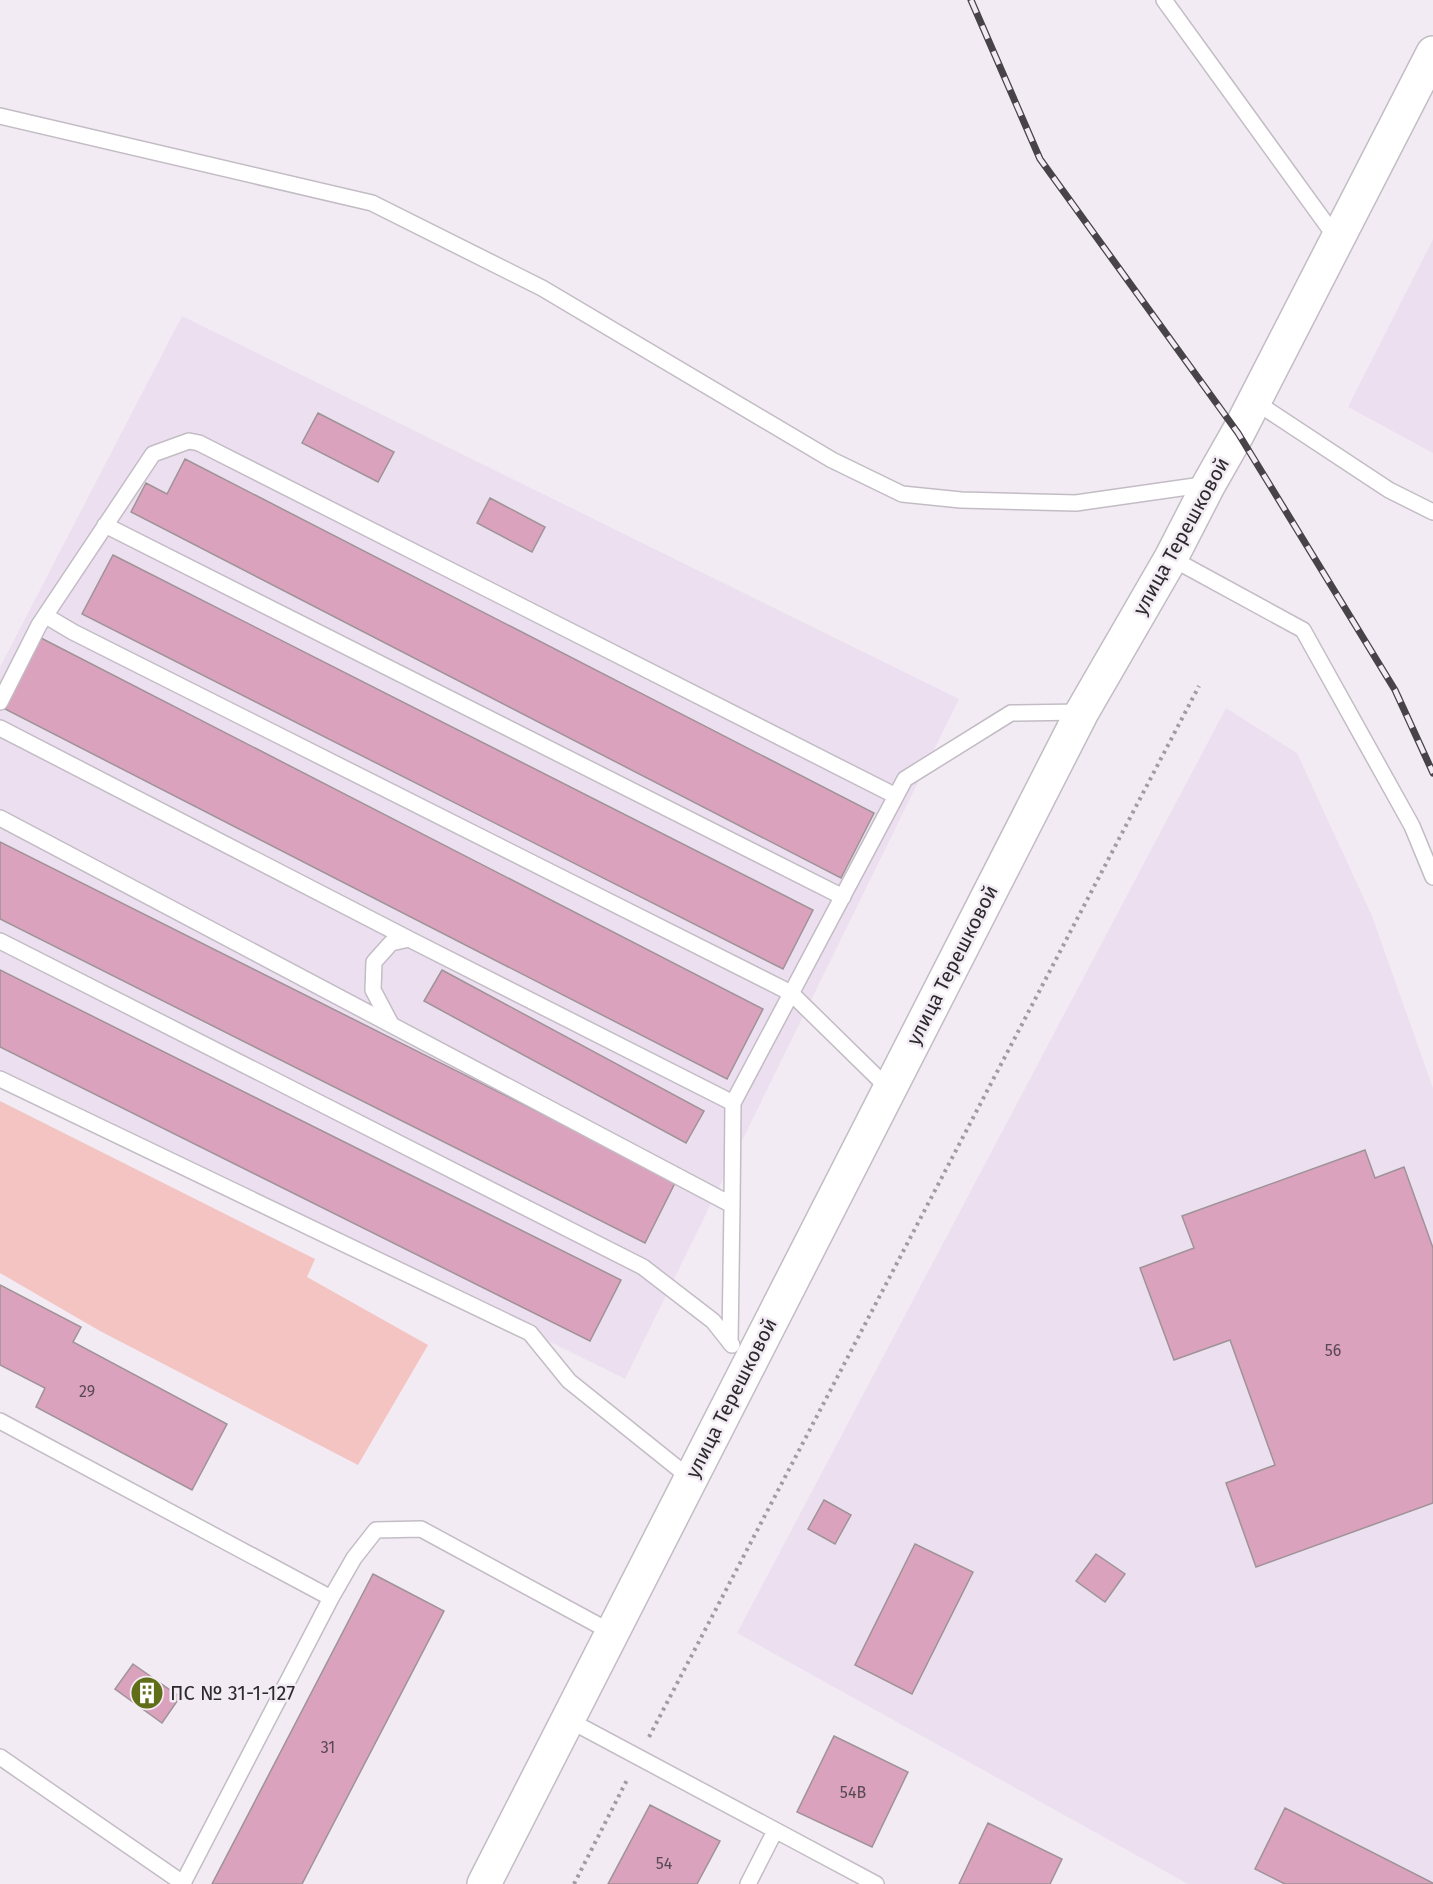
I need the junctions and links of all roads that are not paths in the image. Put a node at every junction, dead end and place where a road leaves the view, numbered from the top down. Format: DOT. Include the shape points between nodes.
graph roads {
  1 [pos="1164,0"];
  2 [pos="1433,52"];
  3 [pos="0,116"];
  4 [pos="1337,238"];
  5 [pos="1254,401"];
  6 [pos="1209,484"];
  7 [pos="1433,512"];
  8 [pos="105,525"];
  9 [pos="1171,558"];
  10 [pos="46,616"];
  11 [pos="0,702"];
  12 [pos="1082,712"];
  13 [pos="0,728"];
  14 [pos="896,796"];
  15 [pos="0,818"];
  16 [pos="1433,877"];
  17 [pos="843,897"];
  18 [pos="409,939"];
  19 [pos="0,941"];
  20 [pos="791,993"];
  21 [pos="391,1024"];
  22 [pos="0,1080"];
  23 [pos="889,1089"];
  24 [pos="733,1103"];
  25 [pos="732,1205"];
  26 [pos="739,1355"];
  27 [pos="0,1421"];
  28 [pos="690,1478"];
  29 [pos="331,1598"];
  30 [pos="611,1632"];
  31 [pos="567,1719"];
  32 [pos="0,1757"];
  33 [pos="775,1831"];
  34 [pos="184,1883"];
  35 [pos="484,1884"];
  36 [pos="748,1884"];
  37 [pos="876,1884"];
  1 -- 4 [label="lane"];
  2 -- 4 [label="street, улица Терешковой"];
  3 -- 6 [label="lane" via="372,203 542,288 832,460 902,494 961,501 1076,503"];
  4 -- 5 [label="street, улица Терешковой"];
  5 -- 6 [label="street, улица Терешковой"];
  5 -- 7 [label="lane" via="1389,490"];
  6 -- 9 [label="street, улица Терешковой"];
  8 -- 10 [label="lane"];
  8 -- 14 [label="lane" via="153,454 189,441 199,443"];
  8 -- 17 [label="lane"];
  9 -- 12 [label="street, улица Терешковой"];
  9 -- 16 [label="lane" via="1304,630 1412,826"];
  10 -- 11 [label="lane"];
  10 -- 20 [label="lane"];
  12 -- 14 [label="lane" via="1011,713 905,779"];
  12 -- 23 [label="street, улица Терешковой"];
  13 -- 18 [label="lane"];
  14 -- 17 [label="lane"];
  15 -- 21 [label="lane"];
  17 -- 20 [label="lane"];
  18 -- 21 [label="lane" via="391,943 374,962 373,990"];
  18 -- 24 [label="lane"];
  19 -- 26 [label="lane" via="643,1267 712,1321"];
  20 -- 23 [label="lane"];
  20 -- 24 [label="lane"];
  21 -- 25 [label="lane"];
  22 -- 28 [label="lane" via="530,1333 569,1381"];
  23 -- 26 [label="street, улица Терешковой"];
  24 -- 25 [label="lane"];
  25 -- 26 [label="lane"];
  26 -- 28 [label="street, улица Терешковой"];
  27 -- 29 [label="lane"];
  28 -- 30 [label="street, улица Терешковой"];
  29 -- 30 [label="lane" via="376,1530 421,1529"];
  29 -- 34 [label="lane"];
  30 -- 31 [label="street, улица Терешковой"];
  31 -- 33 [label="lane"];
  31 -- 35 [label="street, улица Терешковой"];
  32 -- 34 [label="lane"];
  33 -- 36 [label="lane"];
  33 -- 37 [label="lane"];
}
